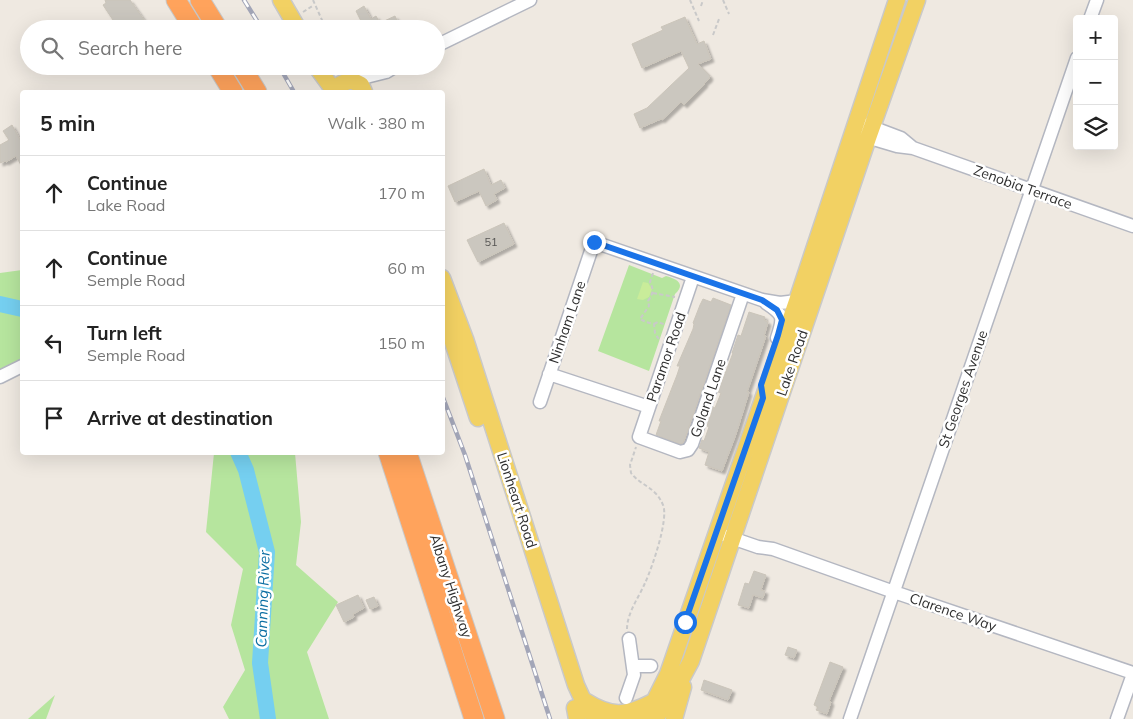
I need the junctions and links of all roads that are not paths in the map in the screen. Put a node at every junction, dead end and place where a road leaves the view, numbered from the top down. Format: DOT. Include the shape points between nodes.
graph roads {
  1 [pos="176,0"];
  2 [pos="200,0"];
  3 [pos="281,0"];
  4 [pos="530,0"];
  5 [pos="897,0"];
  6 [pos="917,0"];
  7 [pos="1097,0"];
  8 [pos="1091,15"];
  9 [pos="188,20"];
  10 [pos="212,20"];
  11 [pos="294,20"];
  12 [pos="445,42"];
  13 [pos="1076,60"];
  14 [pos="223,75"];
  15 [pos="247,75"];
  16 [pos="323,75"];
  17 [pos="336,75"];
  18 [pos="379,75"];
  19 [pos="379,75"];
  20 [pos="358,86"];
  21 [pos="232,90"];
  22 [pos="256,90"];
  23 [pos="334,90"];
  24 [pos="337,90"];
  25 [pos="862,130"];
  26 [pos="1031,191"];
  27 [pos="1133,226"];
  28 [pos="693,277"];
  29 [pos="445,286"];
  30 [pos="744,294"];
  31 [pos="762,300"];
  32 [pos="797,301"];
  33 [pos="445,318"];
  34 [pos="20,367"];
  35 [pos="549,374"];
  36 [pos="0,377"];
  37 [pos="763,398"];
  38 [pos="540,402"];
  39 [pos="649,407"];
  40 [pos="638,437"];
  41 [pos="389,455"];
  42 [pos="408,455"];
  43 [pos="428,517"];
  44 [pos="411,524"];
  45 [pos="718,528"];
  46 [pos="734,534"];
  47 [pos="894,592"];
  48 [pos="629,639"];
  49 [pos="634,666"];
  50 [pos="651,666"];
  51 [pos="1133,673"];
  52 [pos="685,675"];
  53 [pos="626,698"];
  54 [pos="655,700"];
  55 [pos="579,711"];
  56 [pos="474,719"];
  57 [pos="495,719"];
  58 [pos="597,719"];
  59 [pos="641,719"];
  60 [pos="655,719"];
  61 [pos="674,719"];
  62 [pos="850,719"];
  63 [pos="1117,719"];
  1 -- 9 [label="highway"];
  2 -- 10 [label="highway"];
  3 -- 11 [label="main road"];
  4 -- 12 [label="street"];
  5 -- 25 [label="main road, Lake Road"];
  6 -- 25 [label="main road, Lake Road"];
  7 -- 8 [label="street"];
  13 -- 26 [label="street, St Georges Avenue"];
  14 -- 21 [label="highway"];
  15 -- 22 [label="highway"];
  16 -- 23 [label="main road"];
  17 -- 20 [label="main road"];
  18 -- 20 [label="street"];
  19 -- 20 [label="street"];
  20 -- 24 [label="main road" via="341,84"];
  25 -- 26 [label="street, Zenobia Terrace" via="901,138 913,148"];
  25 -- 32 [label="main road, Lake Road"];
  25 -- 46 [label="main road, Lake Road"];
  26 -- 27 [label="street, Zenobia Terrace"];
  26 -- 47 [label="street, St Georges Avenue"];
  28 -- 30 [label="street"];
  28 -- 35 [label="street, Ninham Lane" via="594,242"];
  28 -- 39 [label="street, Paramor Road"];
  29 -- 55 [label="main road, Lionheart Road" via="465,339"];
  30 -- 31 [label="street"];
  30 -- 40 [label="street, Goland Lane" via="690,448 680,452"];
  31 -- 32 [label="street"];
  31 -- 37 [label="street" via="777,310 782,320 761,385"];
  32 -- 37 [label="main road, Lake Road"];
  33 -- 55 [label="main road, Lionheart Road"];
  34 -- 36 [label="street"];
  35 -- 38 [label="street, Ninham Lane"];
  35 -- 39 [label="street"];
  37 -- 45 [label="main road, Lake Road"];
  39 -- 40 [label="street, Paramor Road"];
  41 -- 44 [label="highway, Albany Highway"];
  42 -- 43 [label="highway, Albany Highway"];
  43 -- 44 [label="highway"];
  43 -- 57 [label="highway, Albany Highway"];
  44 -- 56 [label="highway, Albany Highway"];
  45 -- 46 [label="street, Clarence Way"];
  45 -- 54 [label="main road, Lake Road" via="668,674"];
  46 -- 47 [label="street, Clarence Way" via="762,540 773,549"];
  46 -- 52 [label="main road, Lake Road"];
  47 -- 51 [label="street, Clarence Way"];
  47 -- 62 [label="street, St Georges Avenue"];
  48 -- 49 [label="street"];
  49 -- 50 [label="street"];
  49 -- 53 [label="street"];
  51 -- 63 [label="street"];
  52 -- 60 [label="main road, Lake Road"];
  52 -- 61 [label="main road"];
  54 -- 55 [label="main road" via="635,711 617,714 595,707"];
  54 -- 59 [label="main road, Lake Road"];
  55 -- 58 [label="main road, Lionheart Road" via="588,709"];
}
